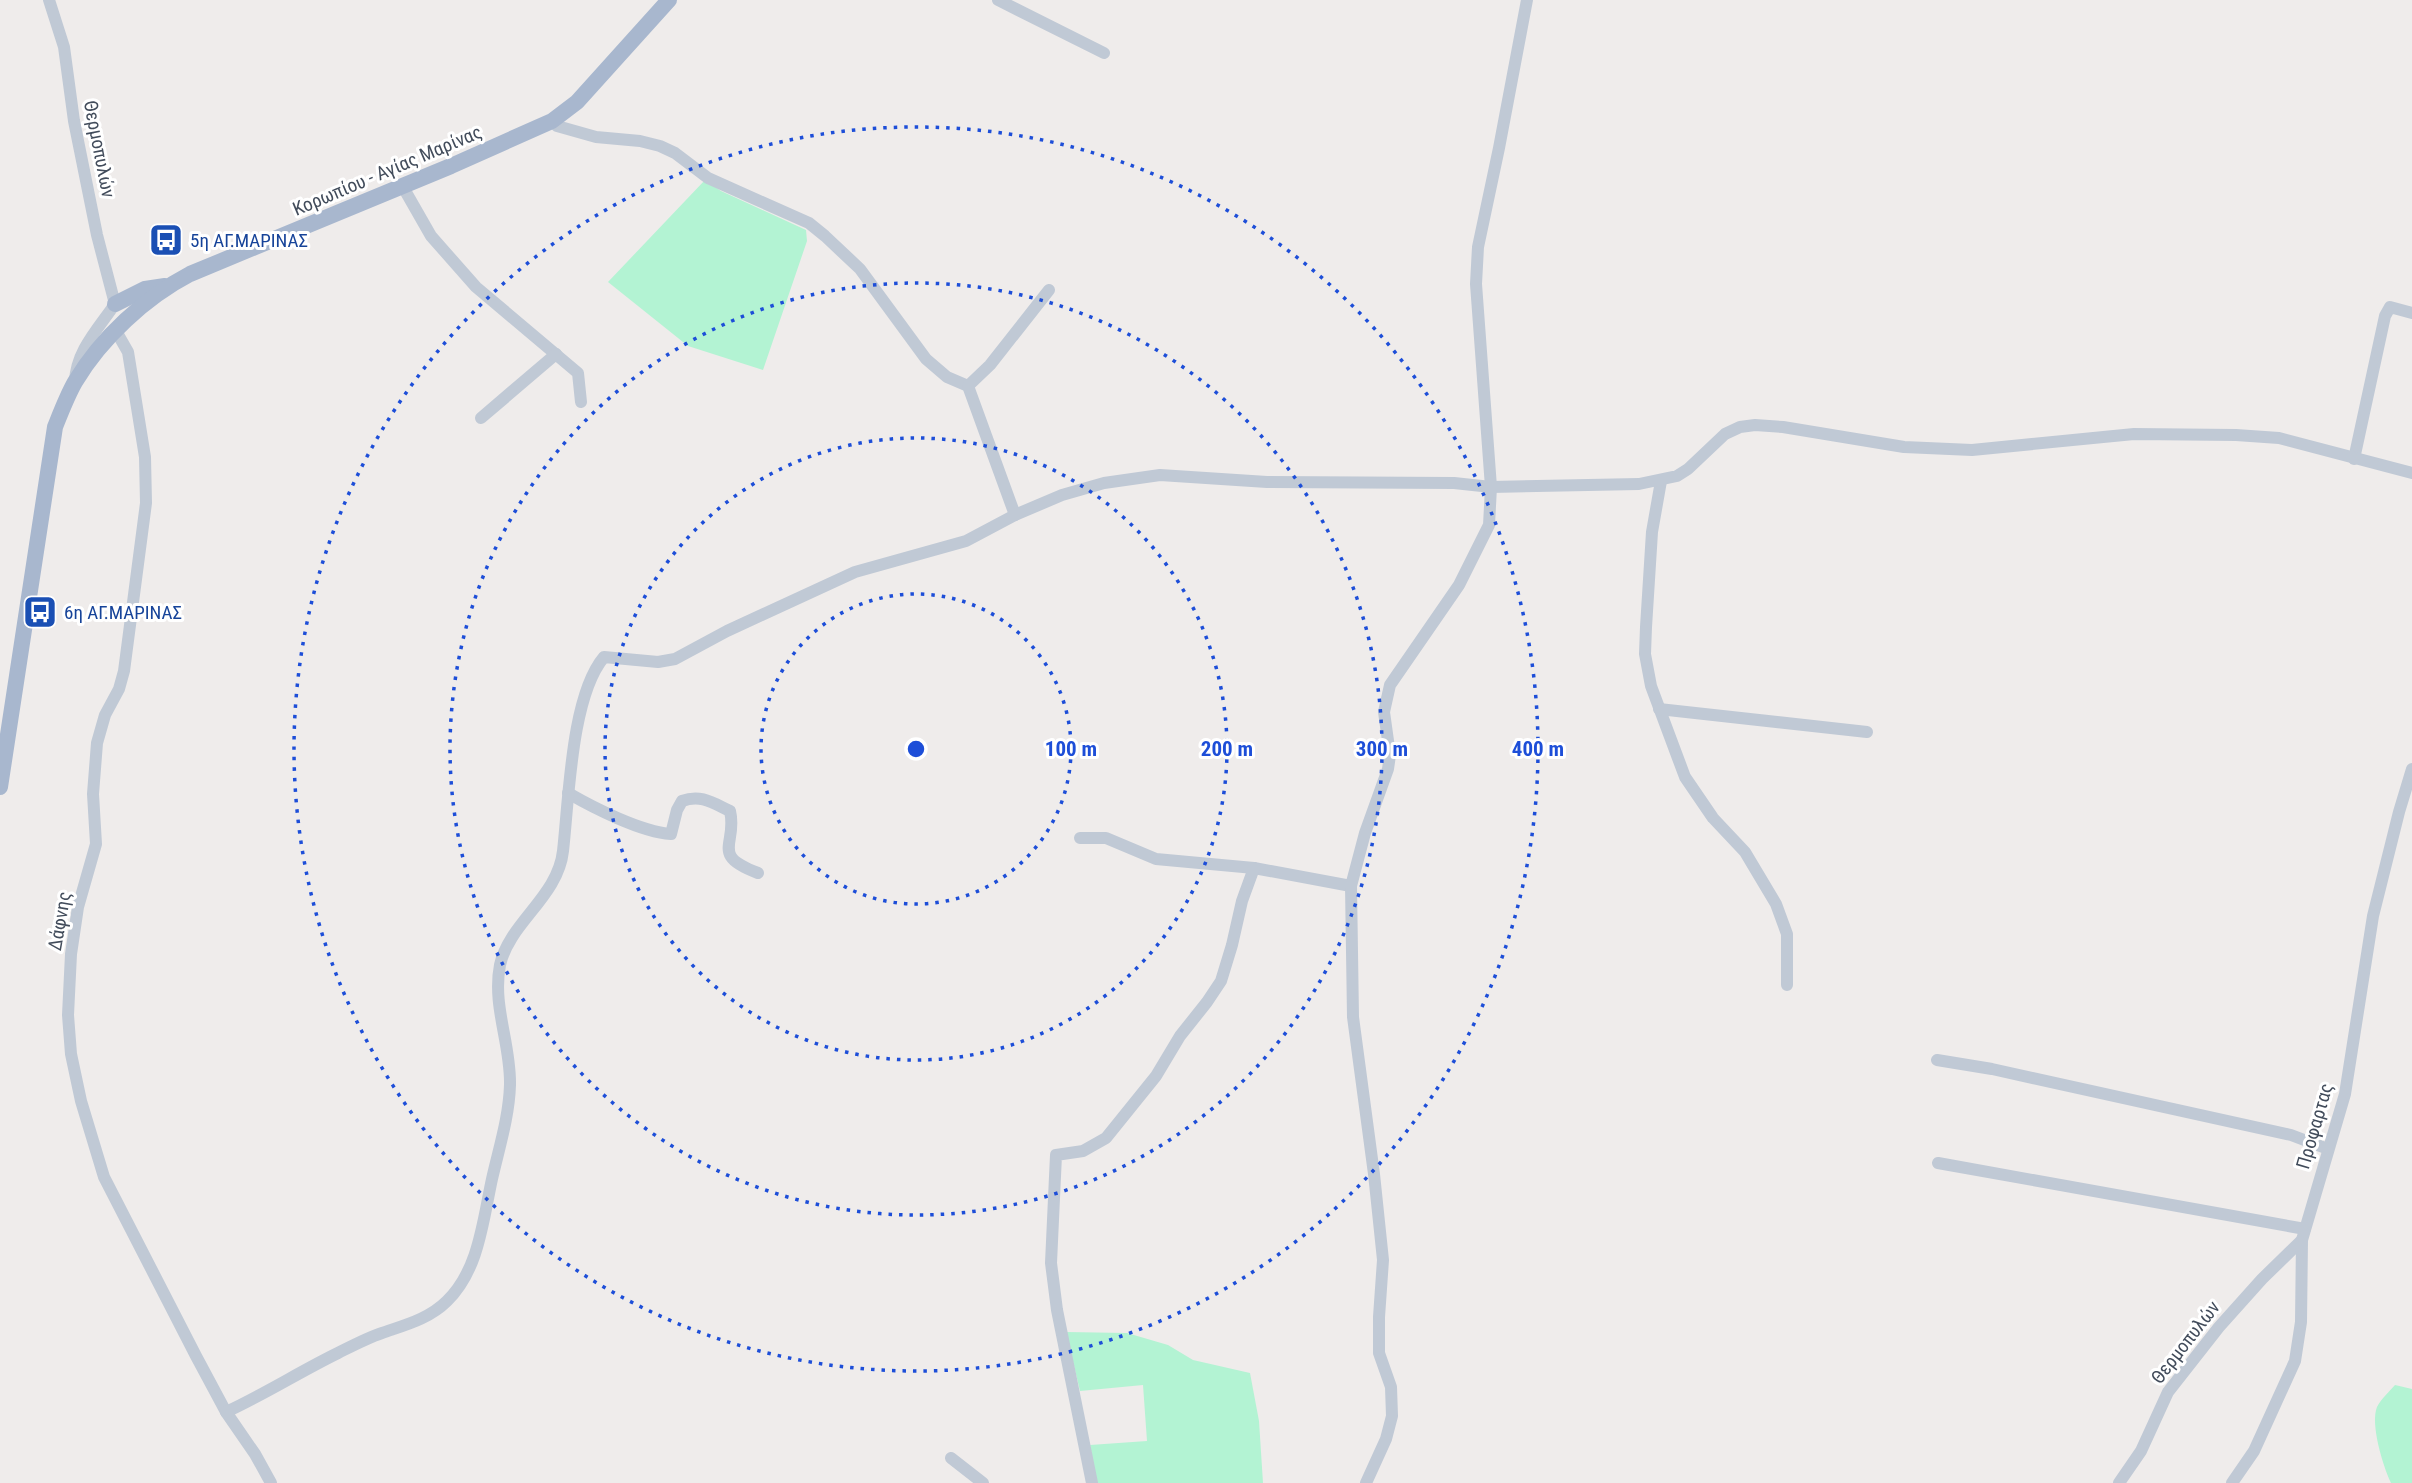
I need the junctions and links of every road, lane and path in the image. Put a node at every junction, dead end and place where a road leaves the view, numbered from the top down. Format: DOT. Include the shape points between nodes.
graph roads {
  1 [pos="50,0"];
  2 [pos="669,0"];
  3 [pos="998,0"];
  4 [pos="1527,0"];
  5 [pos="1104,53"];
  6 [pos="552,121"];
  7 [pos="402,187"];
  8 [pos="168,286"];
  9 [pos="1049,290"];
  10 [pos="115,304"];
  11 [pos="2412,313"];
  12 [pos="116,331"];
  13 [pos="556,354"];
  14 [pos="75,382"];
  15 [pos="968,386"];
  16 [pos="581,402"];
  17 [pos="481,418"];
  18 [pos="2354,459"];
  19 [pos="2412,473"];
  20 [pos="1661,481"];
  21 [pos="1491,487"];
  22 [pos="1015,514"];
  23 [pos="1659,709"];
  24 [pos="1867,732"];
  25 [pos="2412,769"];
  26 [pos="0,786"];
  27 [pos="568,793"];
  28 [pos="1080,838"];
  29 [pos="1254,868"];
  30 [pos="758,873"];
  31 [pos="1351,886"];
  32 [pos="1787,985"];
  33 [pos="1937,1060"];
  34 [pos="2328,1149"];
  35 [pos="1938,1163"];
  36 [pos="2304,1234"];
  37 [pos="226,1412"];
  38 [pos="951,1458"];
  39 [pos="271,1483"];
  40 [pos="983,1483"];
  41 [pos="1092,1483"];
  42 [pos="1366,1483"];
  43 [pos="2119,1483"];
  44 [pos="2232,1483"];
  1 -- 10 [label="street, Θερμοπυλών" via="64,47 74,121"];
  2 -- 6 [label="main road, Κορωπίου - Αγίας Μαρίνας" via="577,102"];
  3 -- 5 [label="street"];
  4 -- 21 [label="street" via="1478,247 1476,284"];
  6 -- 7 [label="main road, Κορωπίου - Αγίας Μαρίνας"];
  6 -- 15 [label="street" via="596,137 660,146 708,178 809,223 860,269 926,359 947,377"];
  7 -- 8 [label="main road, Κορωπίου - Αγίας Μαρίνας"];
  7 -- 13 [label="street" via="431,236 476,287"];
  8 -- 10 [label="main road" via="145,289"];
  8 -- 12 [label="main road, Κορωπίου - Αγίας Μαρίνας"];
  9 -- 15 [label="street"];
  10 -- 14 [label="street" via="81,352"];
  11 -- 18 [label="street" via="2390,307 2385,316"];
  12 -- 14 [label="main road, Κορωπίου - Αγίας Μαρίνας"];
  12 -- 37 [label="street, Δάφνης" via="128,352 138,402 146,503 124,671 97,743 96,844 71,954 71,1054 80,1101 105,1179"];
  13 -- 16 [label="street" via="578,373"];
  13 -- 17 [label="street"];
  14 -- 26 [label="main road, Κορωπίου - Αγίας Μαρίνας" via="55,427"];
  15 -- 22 [label="street"];
  18 -- 19 [label="street"];
  18 -- 20 [label="street" via="2280,438 2236,435 2134,434 1972,450 1904,447 1755,425 1726,434 1688,469"];
  20 -- 21 [label="street"];
  20 -- 23 [label="street" via="1652,532 1645,653"];
  21 -- 22 [label="street" via="1160,475 1104,483"];
  21 -- 31 [label="street" via="1489,525 1459,585 1390,685 1384,712 1388,769"];
  22 -- 27 [label="street" via="966,541 855,572 675,659 604,657 587,683"];
  23 -- 24 [label="street"];
  23 -- 32 [label="street" via="1685,777 1713,818 1745,852 1776,904 1787,934"];
  25 -- 34 [label="street, Προφαρτας" via="2373,916 2345,1094"];
  27 -- 30 [label="street" via="662,834 671,834 682,800 708,799 730,811 732,860"];
  27 -- 37 [label="street" via="557,874 506,948 501,963 499,1015 510,1085 481,1231 465,1277 457,1291 432,1313 337,1353"];
  28 -- 29 [label="street" via="1106,838 1156,859"];
  29 -- 31 [label="street"];
  29 -- 41 [label="street" via="1221,981 1207,1002 1106,1138 1083,1151 1056,1156 1051,1263"];
  31 -- 42 [label="street" via="1353,1017 1383,1260 1380,1353 1391,1387 1392,1416"];
  33 -- 34 [label="street" via="2291,1135"];
  34 -- 36 [label="street, Προφαρτας"];
  35 -- 36 [label="street"];
  36 -- 43 [label="street, Θερμοπυλών" via="2219,1327 2168,1392 2141,1451"];
  36 -- 44 [label="street, Προφαρτας" via="2295,1361 2254,1451"];
  37 -- 39 [label="street, Δάφνης"];
  38 -- 40 [label="street"];
}
